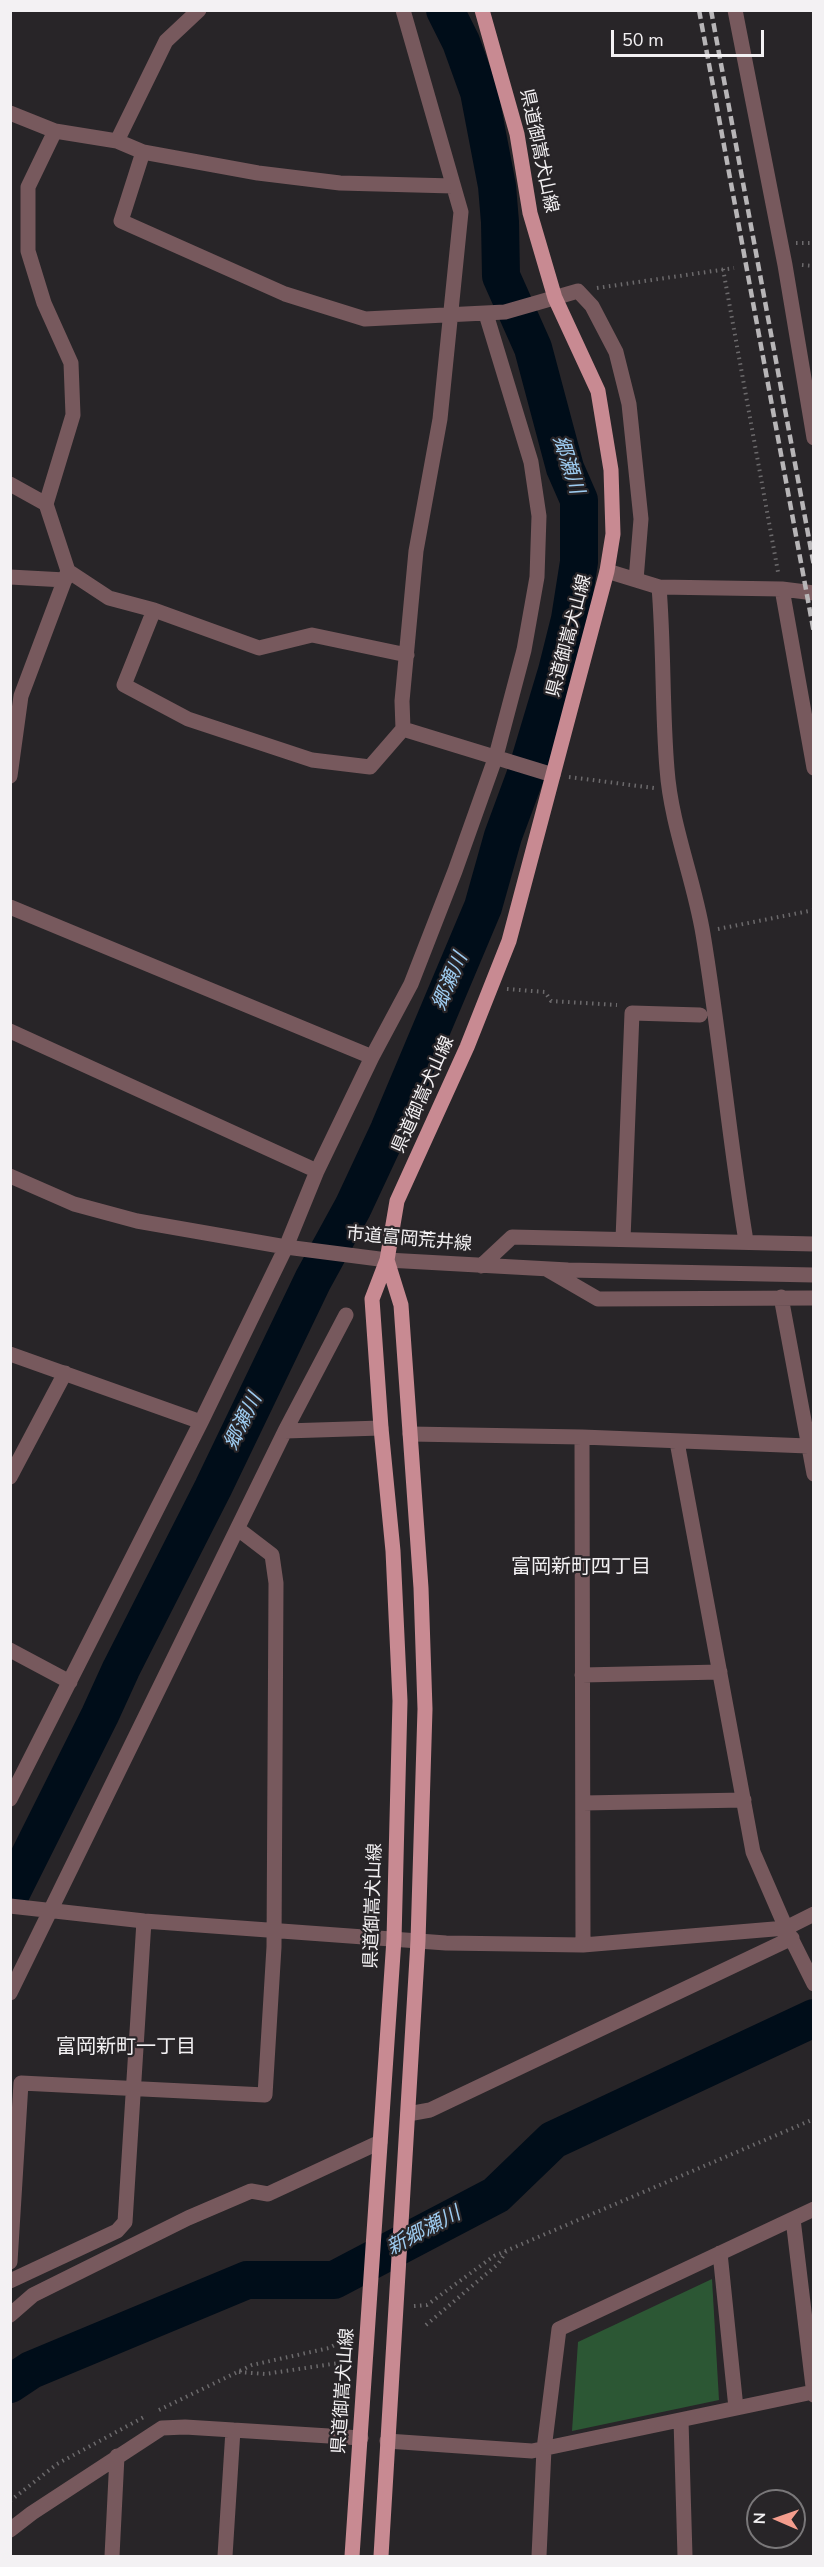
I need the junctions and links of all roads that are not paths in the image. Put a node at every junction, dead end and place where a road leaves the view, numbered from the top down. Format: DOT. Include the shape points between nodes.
graph roads {
  1 [pos="199,10"];
  2 [pos="403,10"];
  3 [pos="482,10"];
  4 [pos="735,10"];
  5 [pos="10,113"];
  6 [pos="55,130"];
  7 [pos="117,141"];
  8 [pos="142,152"];
  9 [pos="453,186"];
  10 [pos="555,298"];
  11 [pos="486,314"];
  12 [pos="450,316"];
  13 [pos="813,438"];
  14 [pos="10,484"];
  15 [pos="46,504"];
  16 [pos="607,571"];
  17 [pos="66,575"];
  18 [pos="10,577"];
  19 [pos="636,580"];
  20 [pos="659,587"];
  21 [pos="782,589"];
  22 [pos="813,593"];
  23 [pos="154,610"];
  24 [pos="407,655"];
  25 [pos="403,729"];
  26 [pos="496,756"];
  27 [pos="813,768"];
  28 [pos="553,775"];
  29 [pos="10,776"];
  30 [pos="10,908"];
  31 [pos="700,1016"];
  32 [pos="10,1031"];
  33 [pos="372,1057"];
  34 [pos="317,1171"];
  35 [pos="10,1176"];
  36 [pos="623,1239"];
  37 [pos="746,1241"];
  38 [pos="813,1244"];
  39 [pos="286,1247"];
  40 [pos="387,1260"];
  41 [pos="481,1266"];
  42 [pos="545,1268"];
  43 [pos="813,1275"];
  44 [pos="781,1297"];
  45 [pos="813,1298"];
  46 [pos="346,1315"];
  47 [pos="10,1354"];
  48 [pos="65,1373"];
  49 [pos="201,1422"];
  50 [pos="381,1428"];
  51 [pos="285,1431"];
  52 [pos="411,1434"];
  53 [pos="582,1437"];
  54 [pos="677,1442"];
  55 [pos="808,1446"];
  56 [pos="813,1474"];
  57 [pos="10,1477"];
  58 [pos="238,1529"];
  59 [pos="10,1650"];
  60 [pos="720,1672"];
  61 [pos="582,1675"];
  62 [pos="70,1682"];
  63 [pos="10,1799"];
  64 [pos="744,1800"];
  65 [pos="583,1803"];
  66 [pos="10,1906"];
  67 [pos="50,1911"];
  68 [pos="813,1914"];
  69 [pos="144,1921"];
  70 [pos="275,1931"];
  71 [pos="789,1933"];
  72 [pos="394,1939"];
  73 [pos="418,1941"];
  74 [pos="583,1946"];
  75 [pos="813,1984"];
  76 [pos="10,1993"];
  77 [pos="133,2089"];
  78 [pos="408,2114"];
  79 [pos="380,2150"];
  80 [pos="813,2209"];
  81 [pos="793,2219"];
  82 [pos="720,2253"];
  83 [pos="10,2262"];
  84 [pos="10,2281"];
  85 [pos="10,2315"];
  86 [pos="813,2394"];
  87 [pos="736,2408"];
  88 [pos="681,2420"];
  89 [pos="233,2430"];
  90 [pos="362,2438"];
  91 [pos="387,2440"];
  92 [pos="544,2449"];
  93 [pos="117,2456"];
  94 [pos="10,2530"];
  95 [pos="112,2556"];
  96 [pos="225,2556"];
  97 [pos="352,2556"];
  98 [pos="381,2556"];
  99 [pos="540,2556"];
  100 [pos="686,2556"];
  1 -- 7 [label="street" via="166,41"];
  2 -- 9 [label="street"];
  3 -- 10 [label="main road, 県道御嵩犬山線" via="517,134 530,213"];
  4 -- 13 [label="street" via="785,265"];
  5 -- 6 [label="street"];
  6 -- 7 [label="street"];
  6 -- 15 [label="street" via="28,187 28,251 71,373 73,415"];
  7 -- 8 [label="street"];
  8 -- 9 [label="street" via="340,183"];
  8 -- 12 [label="street" via="122,221 285,294 365,319"];
  9 -- 12 [label="street" via="461,212"];
  10 -- 11 [label="street"];
  10 -- 16 [label="main road, 県道御嵩犬山線" via="598,391 611,470 613,534"];
  10 -- 19 [label="street" via="578,291 592,306 616,352 629,404 641,519"];
  11 -- 12 [label="street"];
  11 -- 26 [label="street" via="531,462 539,516 535,587 524,650"];
  12 -- 24 [label="street" via="441,419 416,551"];
  14 -- 15 [label="street"];
  15 -- 17 [label="street"];
  16 -- 19 [label="street"];
  16 -- 28 [label="main road, 県道御嵩犬山線"];
  17 -- 18 [label="street"];
  17 -- 23 [label="street" via="109,598"];
  17 -- 29 [label="street" via="21,696"];
  19 -- 20 [label="street"];
  20 -- 21 [label="street"];
  20 -- 37 [label="street" via="667,771 703,932 722,1053 730,1148"];
  21 -- 22 [label="street"];
  21 -- 27 [label="street"];
  23 -- 24 [label="street" via="259,648 312,635"];
  23 -- 25 [label="street" via="124,685 188,719 312,759 370,767"];
  24 -- 25 [label="street"];
  25 -- 26 [label="street"];
  26 -- 28 [label="street"];
  26 -- 33 [label="street" via="411,984"];
  28 -- 40 [label="main road, 県道御嵩犬山線" via="509,941 467,1047 397,1201"];
  30 -- 33 [label="street"];
  31 -- 36 [label="street" via="632,1012"];
  32 -- 34 [label="street"];
  33 -- 34 [label="street"];
  34 -- 39 [label="street"];
  35 -- 39 [label="street, 市道富岡荒井線" via="74,1204 136,1221"];
  36 -- 37 [label="street"];
  36 -- 41 [label="street" via="512,1237"];
  37 -- 38 [label="street"];
  39 -- 40 [label="street, 市道富岡荒井線"];
  39 -- 49 [label="street"];
  40 -- 41 [label="street, 市道富岡荒井線"];
  40 -- 50 [label="main road, 県道御嵩犬山線" via="372,1299"];
  40 -- 52 [label="main road, 県道御嵩犬山線" via="401,1305"];
  41 -- 42 [label="street, 市道富岡荒井線"];
  42 -- 43 [label="street, 市道富岡荒井線"];
  42 -- 44 [label="street" via="598,1299"];
  44 -- 45 [label="street"];
  44 -- 55 [label="street"];
  46 -- 51 [label="street"];
  47 -- 48 [label="street"];
  48 -- 49 [label="street"];
  48 -- 57 [label="street"];
  49 -- 62 [label="street"];
  50 -- 51 [label="street"];
  50 -- 72 [label="main road, 県道御嵩犬山線" via="393,1551 400,1701"];
  51 -- 58 [label="street"];
  52 -- 53 [label="street"];
  52 -- 73 [label="main road, 県道御嵩犬山線" via="422,1588 425,1710"];
  53 -- 54 [label="street"];
  53 -- 61 [label="street"];
  54 -- 55 [label="street"];
  54 -- 60 [label="street"];
  55 -- 56 [label="street"];
  58 -- 67 [label="street"];
  58 -- 70 [label="street" via="272,1555 276,1583"];
  59 -- 62 [label="street"];
  60 -- 61 [label="street"];
  60 -- 64 [label="street"];
  61 -- 65 [label="street"];
  62 -- 63 [label="street"];
  64 -- 65 [label="street"];
  64 -- 71 [label="street" via="753,1852"];
  65 -- 74 [label="street"];
  66 -- 67 [label="street"];
  67 -- 69 [label="street"];
  67 -- 76 [label="street"];
  68 -- 71 [label="street"];
  69 -- 70 [label="street"];
  69 -- 77 [label="street"];
  70 -- 72 [label="street"];
  70 -- 77 [label="street" via="265,2095"];
  71 -- 74 [label="street"];
  71 -- 75 [label="street"];
  71 -- 78 [label="street" via="430,2110"];
  72 -- 73 [label="street"];
  72 -- 79 [label="main road, 県道御嵩犬山線"];
  73 -- 74 [label="street"];
  73 -- 78 [label="main road, 県道御嵩犬山線"];
  77 -- 83 [label="street" via="21,2083"];
  77 -- 84 [label="street" via="125,2222 117,2231"];
  78 -- 91 [label="main road, 県道御嵩犬山線"];
  79 -- 85 [label="street" via="268,2194 251,2191 188,2218 33,2295"];
  79 -- 90 [label="main road, 県道御嵩犬山線"];
  80 -- 81 [label="street"];
  81 -- 82 [label="street"];
  81 -- 86 [label="street"];
  82 -- 87 [label="street"];
  82 -- 92 [label="street" via="559,2330"];
  86 -- 87 [label="street"];
  87 -- 88 [label="street"];
  88 -- 92 [label="street"];
  88 -- 100 [label="street"];
  89 -- 90 [label="street"];
  89 -- 93 [label="street" via="162,2428"];
  89 -- 96 [label="street"];
  90 -- 97 [label="main road, 県道御嵩犬山線"];
  91 -- 92 [label="street"];
  91 -- 98 [label="main road, 県道御嵩犬山線"];
  92 -- 99 [label="street"];
  93 -- 94 [label="street"];
  93 -- 95 [label="street"];
}
